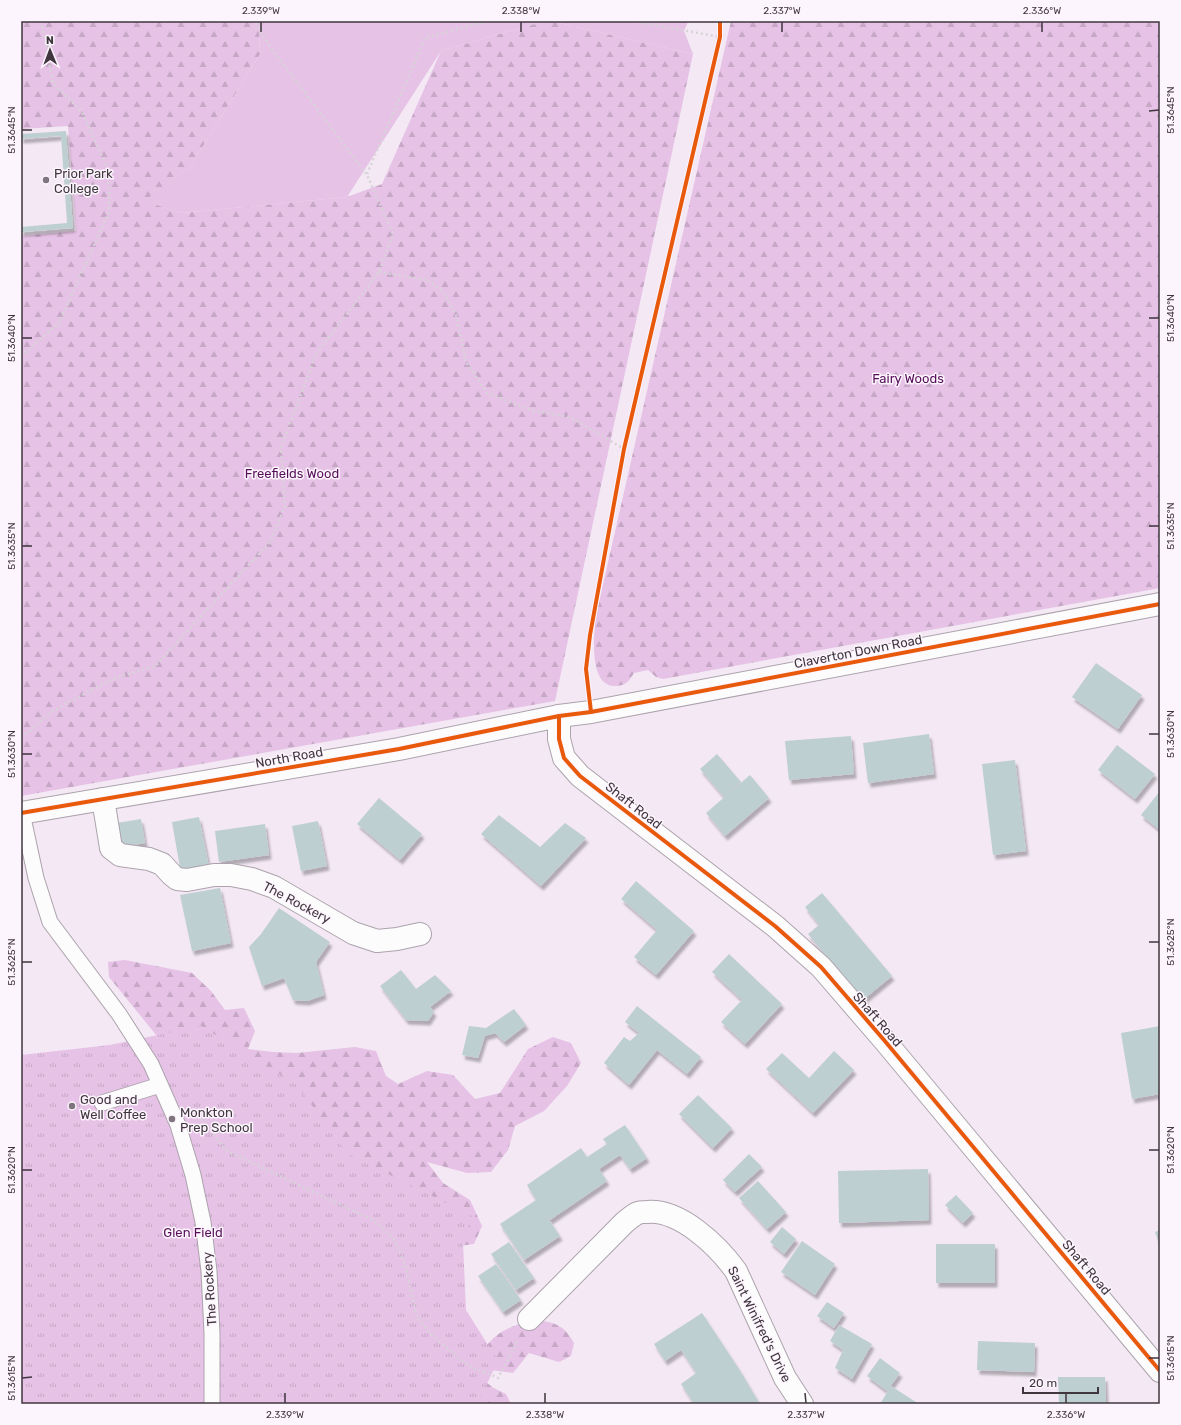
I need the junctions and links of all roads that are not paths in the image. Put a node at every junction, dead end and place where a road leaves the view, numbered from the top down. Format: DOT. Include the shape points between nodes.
graph roads {
  1 [pos="1160,604"];
  2 [pos="559,716"];
  3 [pos="104,799"];
  4 [pos="22,813"];
  5 [pos="420,934"];
  6 [pos="160,1085"];
  7 [pos="102,1103"];
  8 [pos="528,1319"];
  9 [pos="1160,1371"];
  10 [pos="212,1404"];
  11 [pos="802,1404"];
  1 -- 2 [label="street, Claverton Down Road"];
  2 -- 3 [label="street, North Road" via="399,749"];
  2 -- 9 [label="street, Shaft Road" via="559,739 564,758 580,776 775,926 821,967"];
  3 -- 4 [label="street, North Road"];
  3 -- 5 [label="street, The Rockery" via="111,848 120,855 149,859 162,864 178,879 214,875 252,879 274,887 353,933 377,941"];
  4 -- 6 [label="lane, The Rockery" via="36,878 50,922 119,1014 151,1064"];
  6 -- 7 [label="lane"];
  6 -- 10 [label="lane, The Rockery" via="178,1125 203,1222 212,1325"];
  8 -- 11 [label="street, Saint Winifred's Drive" via="625,1222 638,1213 655,1211 672,1215 705,1237 736,1271 785,1378"];
}
